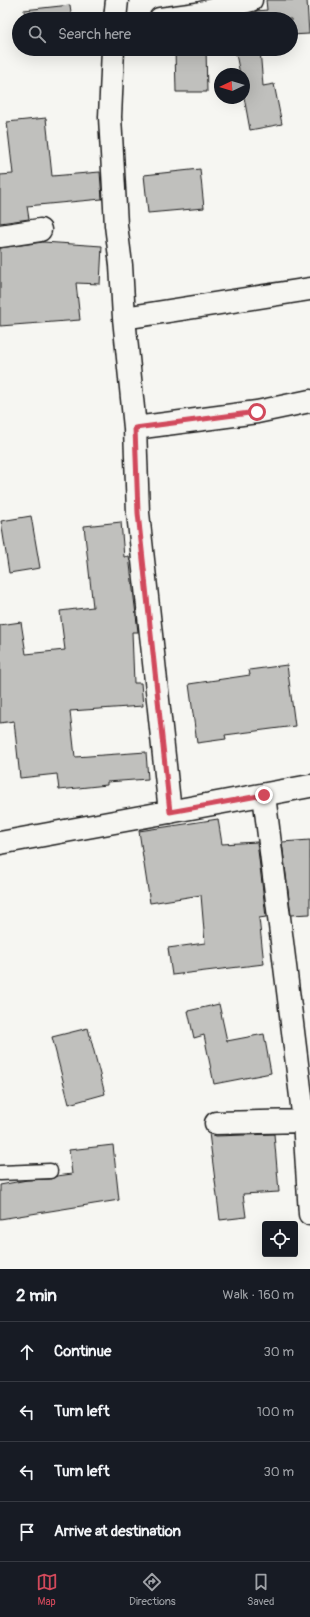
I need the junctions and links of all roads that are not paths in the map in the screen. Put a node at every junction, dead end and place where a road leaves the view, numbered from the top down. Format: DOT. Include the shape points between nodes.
graph roads {
  1 [pos="117,0"];
  2 [pos="251,0"];
  3 [pos="116,12"];
  4 [pos="205,12"];
  5 [pos="113,56"];
  6 [pos="40,230"];
  7 [pos="0,236"];
  8 [pos="310,289"];
  9 [pos="124,318"];
  10 [pos="310,400"];
  11 [pos="135,428"];
  12 [pos="310,786"];
  13 [pos="264,795"];
  14 [pos="170,812"];
  15 [pos="0,843"];
  16 [pos="304,1121"];
  17 [pos="216,1123"];
  18 [pos="50,1171"];
  19 [pos="0,1173"];
  20 [pos="310,1214"];
  1 -- 3 [label="street"];
  2 -- 4 [label="street"];
  5 -- 9 [label="street" via="111,158"];
  6 -- 7 [label="street"];
  8 -- 9 [label="street"];
  9 -- 11 [label="street"];
  10 -- 11 [label="street" via="257,412"];
  11 -- 14 [label="street" via="138,513"];
  12 -- 13 [label="street"];
  13 -- 14 [label="street"];
  13 -- 16 [label="street"];
  14 -- 15 [label="street"];
  16 -- 17 [label="street"];
  16 -- 20 [label="street"];
  18 -- 19 [label="lane"];
}
